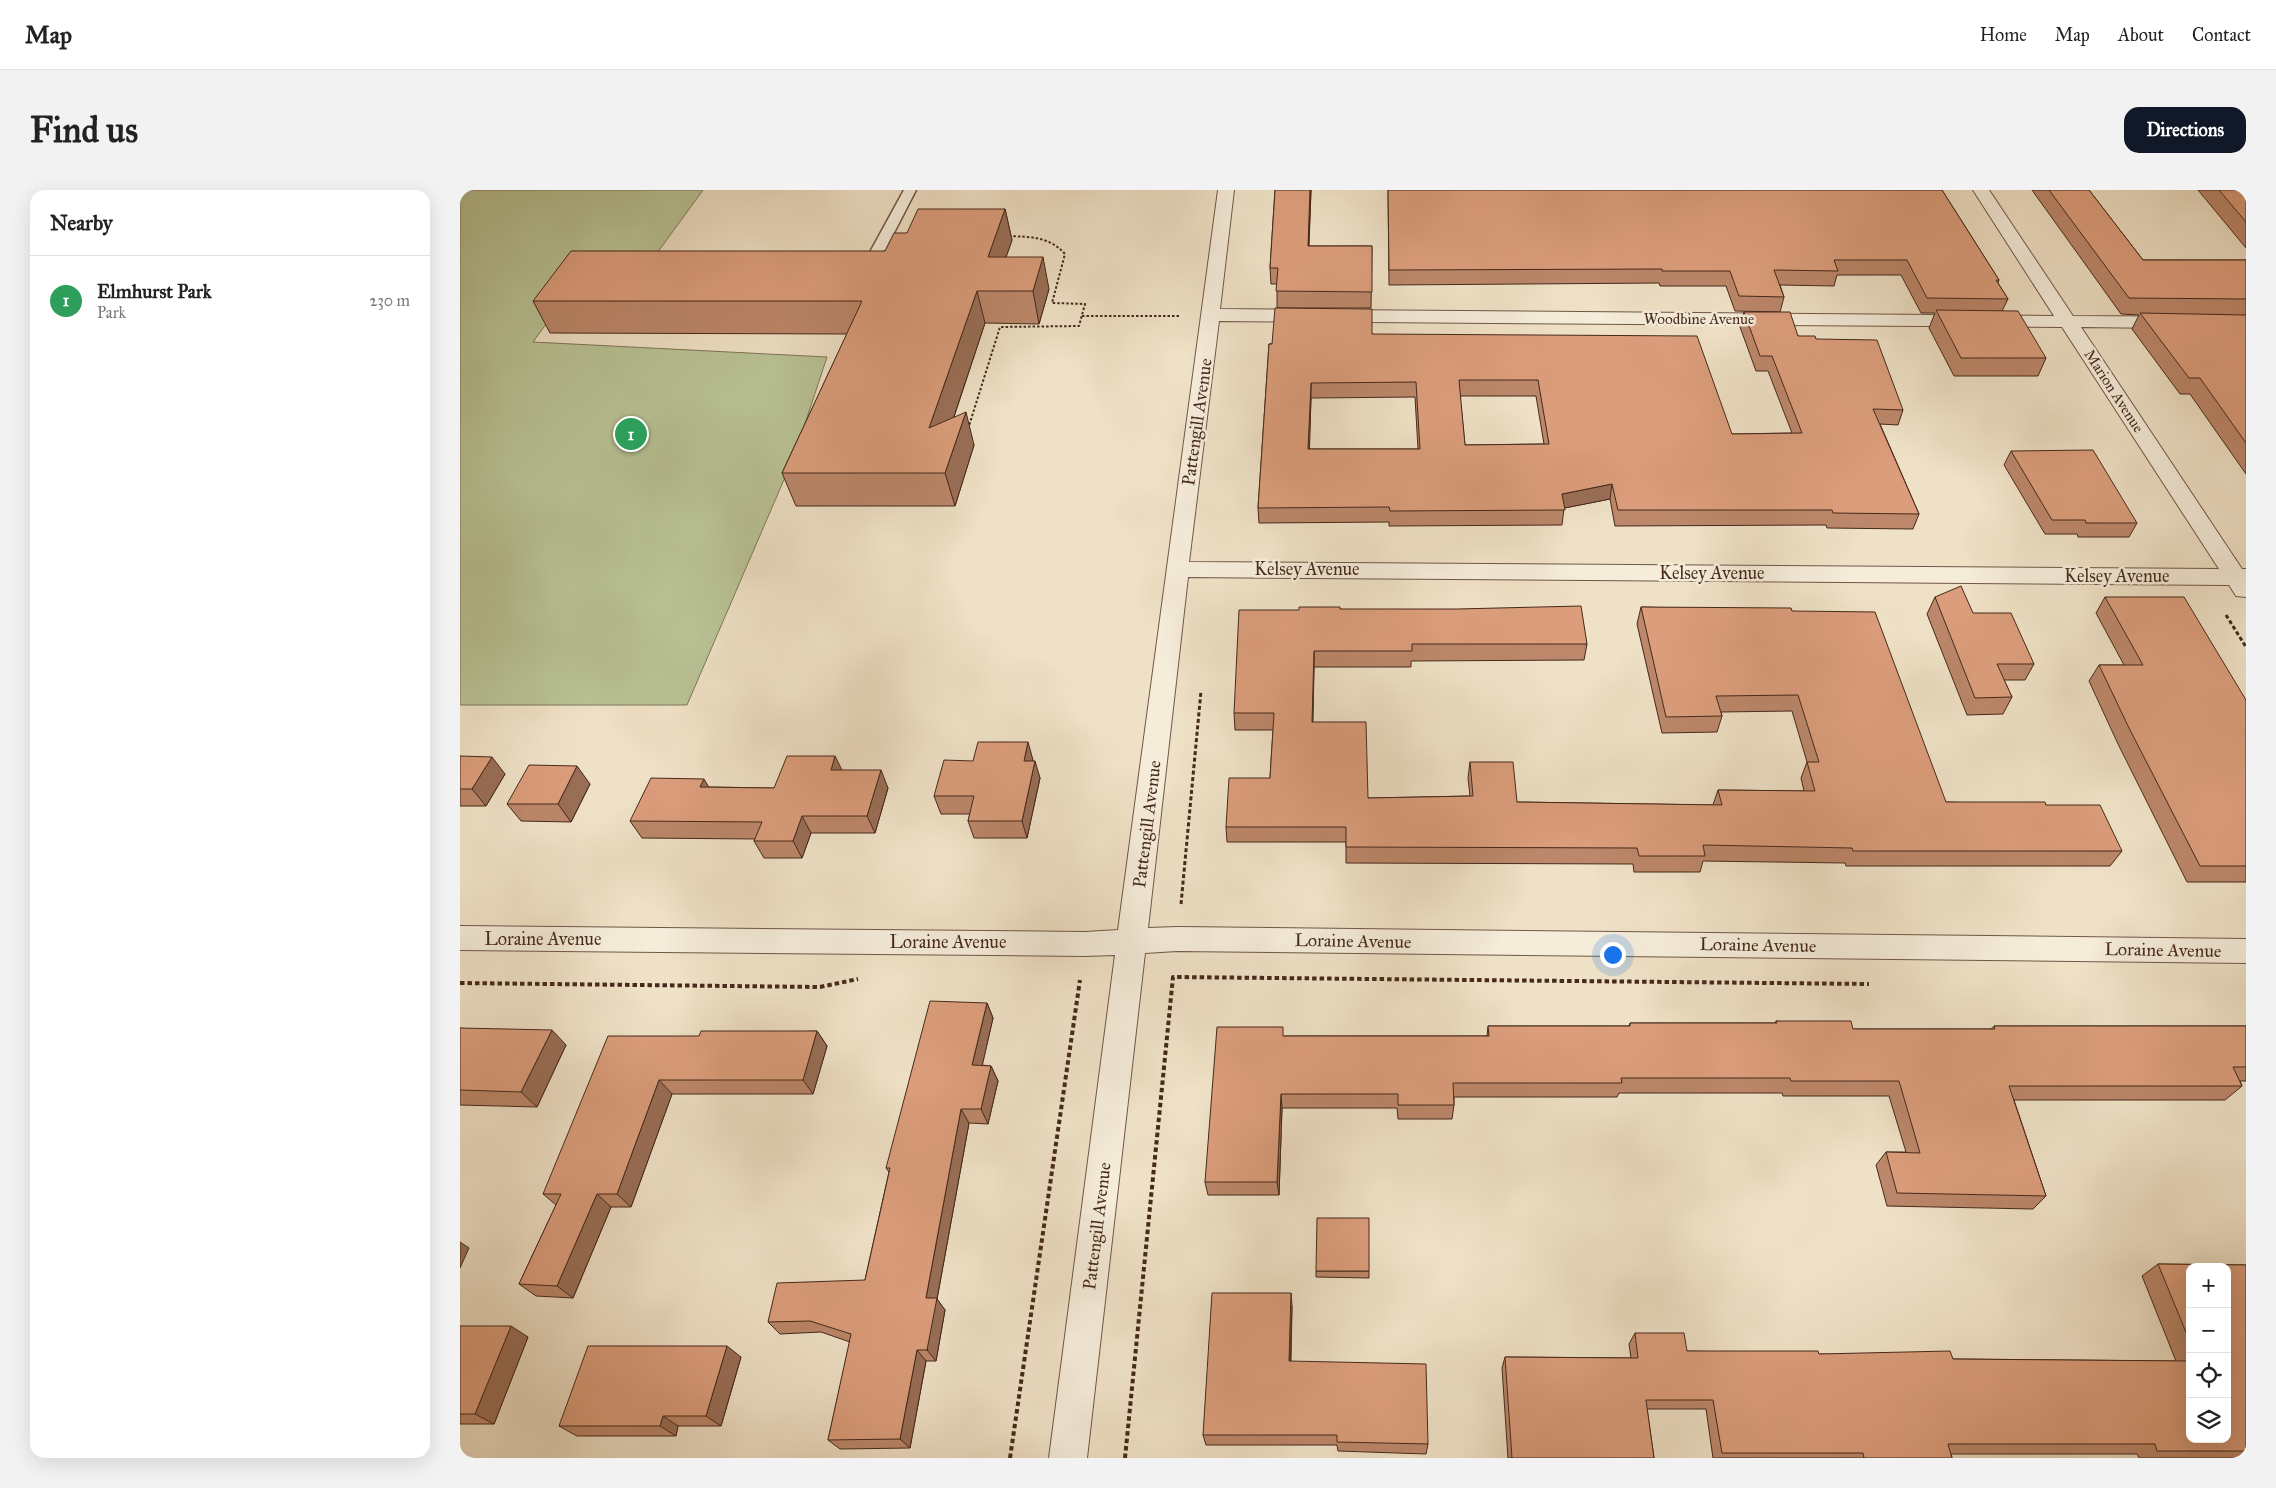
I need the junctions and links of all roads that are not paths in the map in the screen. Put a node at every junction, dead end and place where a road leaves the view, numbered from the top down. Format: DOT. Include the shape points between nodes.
graph roads {
  1 [pos="910,190"];
  2 [pos="1226,190"];
  3 [pos="1981,190"];
  4 [pos="876,254"];
  5 [pos="1211,315"];
  6 [pos="2068,322"];
  7 [pos="2246,323"];
  8 [pos="1177,569"];
  9 [pos="2243,582"];
  10 [pos="460,938"];
  11 [pos="1132,942"];
  12 [pos="2246,950"];
  13 [pos="1068,1458"];
  1 -- 4 [label="lane"];
  2 -- 5 [label="street, Pattengill Avenue"];
  3 -- 6 [label="street, Marion Avenue"];
  5 -- 6 [label="street, Woodbine Avenue"];
  5 -- 8 [label="street, Pattengill Avenue"];
  6 -- 7 [label="street, Woodbine Avenue"];
  6 -- 9 [label="street, Marion Avenue"];
  8 -- 9 [label="street, Kelsey Avenue"];
  8 -- 11 [label="street, Pattengill Avenue"];
  10 -- 11 [label="street, Loraine Avenue"];
  11 -- 12 [label="street, Loraine Avenue" via="1177,939"];
  11 -- 13 [label="street, Pattengill Avenue"];
}
